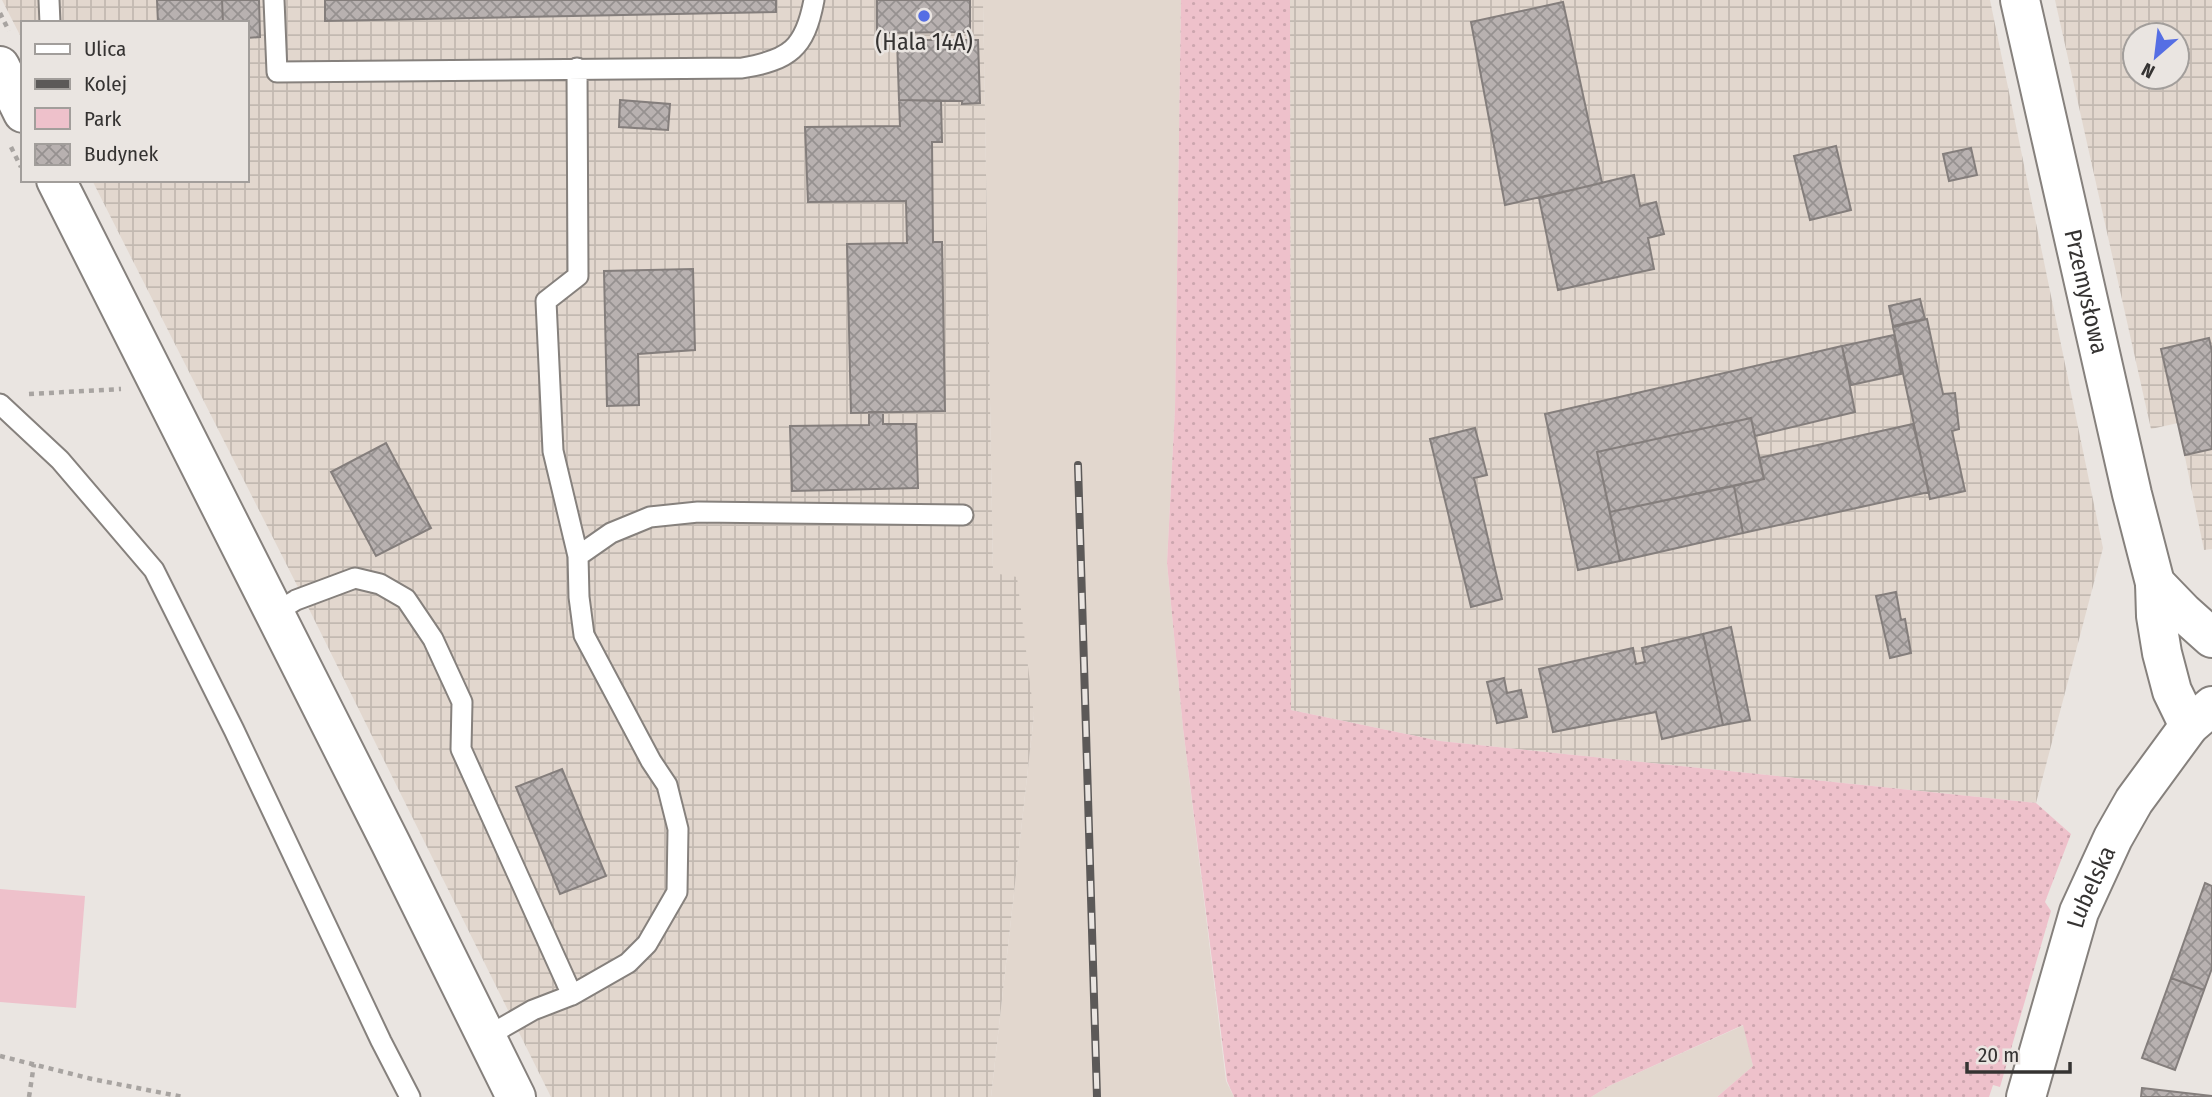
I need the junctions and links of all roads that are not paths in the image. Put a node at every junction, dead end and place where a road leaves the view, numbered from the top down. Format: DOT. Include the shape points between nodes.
graph roads {
  1 [pos="49,0"];
  2 [pos="274,0"];
  3 [pos="814,0"];
  4 [pos="2020,0"];
  5 [pos="50,21"];
  6 [pos="0,66"];
  7 [pos="577,68"];
  8 [pos="21,109"];
  9 [pos="57,182"];
  10 [pos="0,404"];
  11 [pos="963,515"];
  12 [pos="578,556"];
  13 [pos="2155,583"];
  14 [pos="275,613"];
  15 [pos="2212,638"];
  16 [pos="2200,716"];
  17 [pos="572,995"];
  18 [pos="486,1037"];
  19 [pos="411,1097"];
  20 [pos="516,1097"];
  21 [pos="2026,1097"];
  1 -- 5 [label="lane"];
  2 -- 7 [label="lane" via="277,72"];
  3 -- 7 [label="lane" via="801,40 769,64"];
  4 -- 13 [label="street, Przemysłowa"];
  6 -- 8 [label="street"];
  7 -- 12 [label="lane" via="578,276 546,300 553,451"];
  9 -- 14 [label="street"];
  10 -- 19 [label="lane" via="60,460 154,570"];
  11 -- 12 [label="lane" via="698,512 650,517 611,533"];
  12 -- 17 [label="lane" via="584,635 667,785 678,829 678,864 677,892 647,944 628,963"];
  13 -- 15 [label="street, Przemysłowa"];
  13 -- 16 [label="street, Przemysłowa" via="2156,616 2172,691"];
  14 -- 17 [label="lane" via="355,578 380,584 406,599 433,639 462,702 461,749"];
  14 -- 18 [label="street"];
  16 -- 21 [label="street, Lubelska" via="2134,801 2079,912"];
  17 -- 18 [label="lane" via="533,1010"];
  18 -- 20 [label="street"];
}
